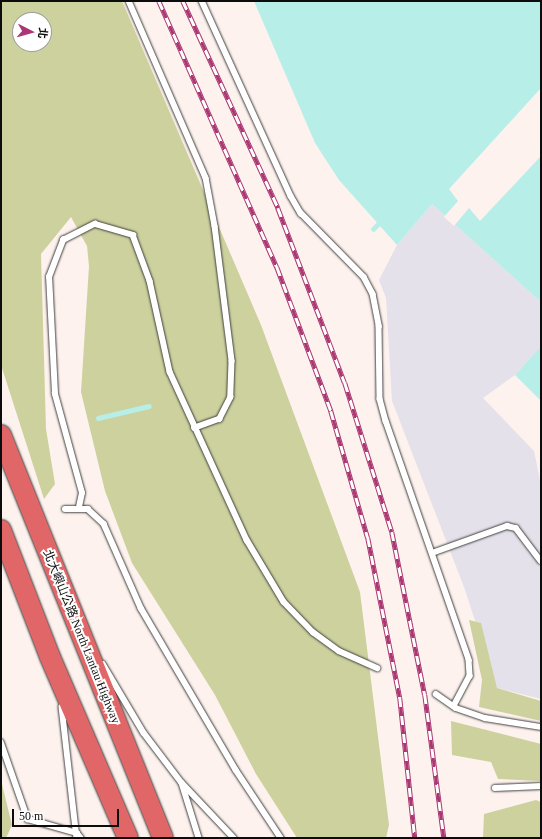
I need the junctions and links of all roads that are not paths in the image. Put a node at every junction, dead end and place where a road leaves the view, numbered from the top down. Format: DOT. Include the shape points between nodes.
graph roads {
  1 [pos="129,1"];
  2 [pos="202,1"];
  3 [pos="195,428"];
  4 [pos="1,435"];
  5 [pos="79,507"];
  6 [pos="65,509"];
  7 [pos="1,530"];
  8 [pos="432,553"];
  9 [pos="541,561"];
  10 [pos="62,592"];
  11 [pos="50,657"];
  12 [pos="377,668"];
  13 [pos="436,694"];
  14 [pos="454,706"];
  15 [pos="541,727"];
  16 [pos="1,742"];
  17 [pos="182,783"];
  18 [pos="541,786"];
  19 [pos="495,788"];
  20 [pos="77,836"];
  21 [pos="82,838"];
  22 [pos="128,838"];
  23 [pos="163,838"];
  24 [pos="199,838"];
  25 [pos="234,838"];
  26 [pos="281,838"];
  1 -- 3 [label="lane" via="206,178 215,226 232,361 231,398 220,419"];
  2 -- 8 [label="lane" via="291,196 301,213 364,276 373,294 379,326 380,399"];
  3 -- 5 [label="lane" via="170,372 150,282 133,235 95,224 63,240 49,277 55,394 82,493"];
  3 -- 12 [label="lane" via="247,540 284,602 313,632 334,648"];
  4 -- 10 [label="highway, 北大嶼山公路 North Lantau Highway"];
  5 -- 6 [label="lane"];
  5 -- 26 [label="lane" via="97,515 104,524 141,608 236,770"];
  7 -- 11 [label="highway"];
  8 -- 9 [label="lane" via="507,526 516,528"];
  8 -- 14 [label="lane" via="469,660 470,676"];
  10 -- 17 [label="lane" via="144,733"];
  10 -- 23 [label="highway, 北大嶼山公路 North Lantau Highway"];
  11 -- 20 [label="lane" via="63,712"];
  11 -- 22 [label="highway"];
  13 -- 14 [label="lane"];
  14 -- 15 [label="lane" via="485,718"];
  16 -- 20 [label="lane" via="28,820"];
  17 -- 24 [label="lane" via="193,827"];
  17 -- 25 [label="lane"];
  18 -- 19 [label="lane"];
  20 -- 21 [label="lane"];
}
